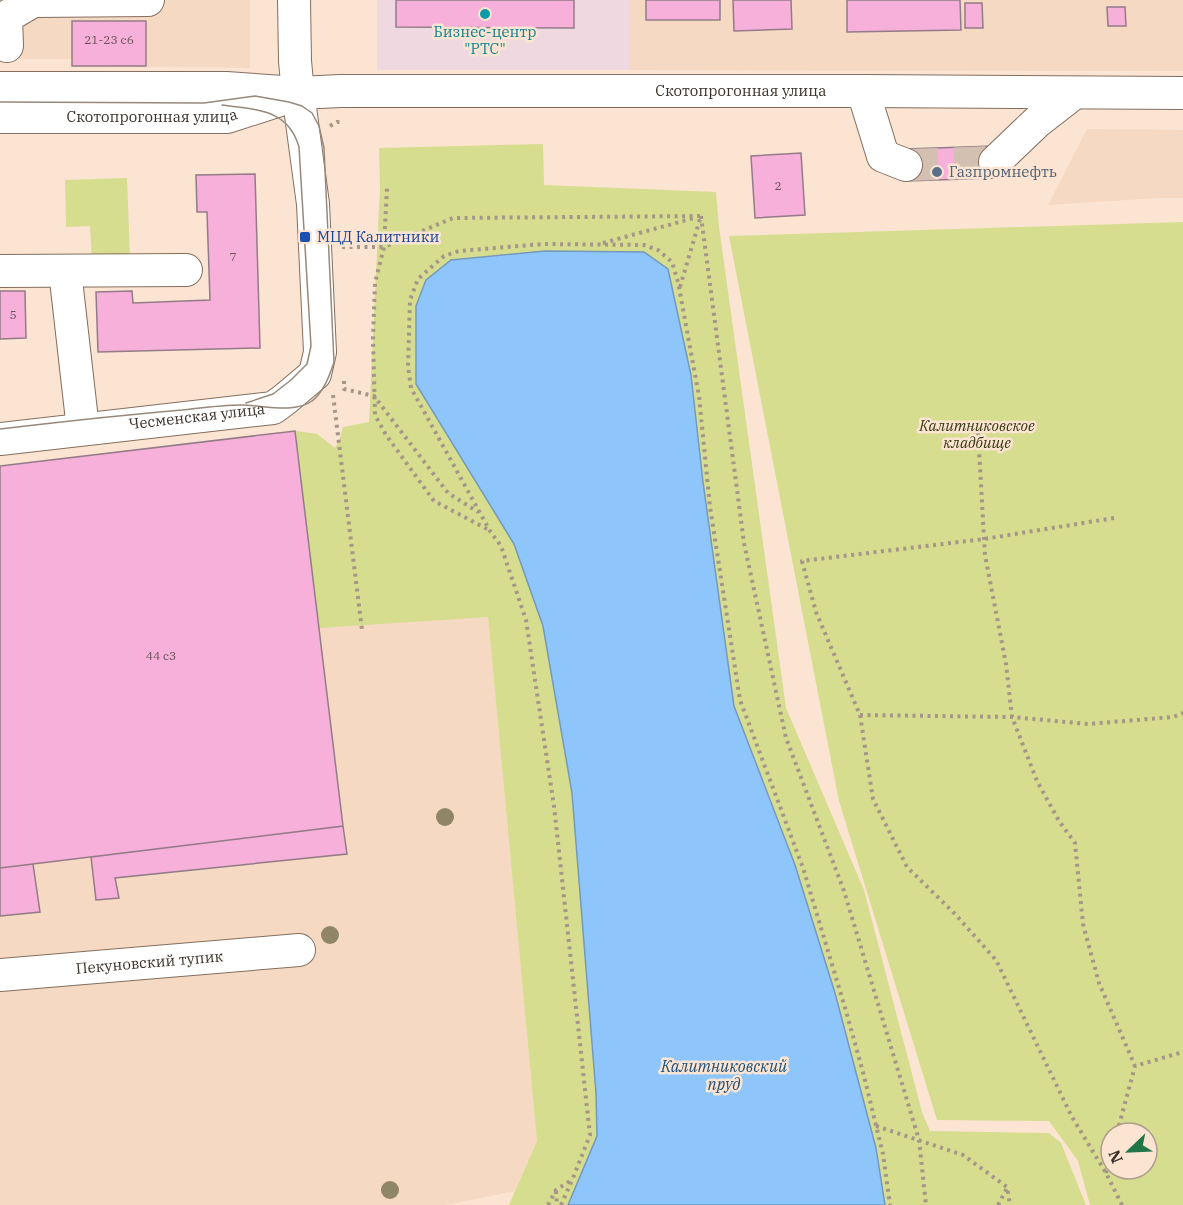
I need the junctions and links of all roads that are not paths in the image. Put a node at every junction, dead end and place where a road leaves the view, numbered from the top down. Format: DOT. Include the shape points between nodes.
graph roads {
  1 [pos="35,0"];
  2 [pos="148,0"];
  3 [pos="294,0"];
  4 [pos="7,46"];
  5 [pos="0,88"];
  6 [pos="863,91"];
  7 [pos="298,93"];
  8 [pos="1074,93"];
  9 [pos="1183,93"];
  10 [pos="0,117"];
  11 [pos="995,162"];
  12 [pos="906,165"];
  13 [pos="186,270"];
  14 [pos="0,271"];
  15 [pos="64,271"];
  16 [pos="83,429"];
  17 [pos="0,438"];
  18 [pos="299,950"];
  19 [pos="0,975"];
  1 -- 2 [label="street"];
  1 -- 4 [label="street" via="6,17"];
  3 -- 7 [label="street"];
  5 -- 7 [label="street, Скотопрогонная улица" via="226,88"];
  6 -- 7 [label="street, Скотопрогонная улица"];
  6 -- 8 [label="street, Скотопрогонная улица"];
  6 -- 12 [label="street" via="883,156"];
  7 -- 10 [label="street, Скотопрогонная улица" via="227,117"];
  7 -- 16 [label="street, Чесменская улица" via="314,204 324,385 273,408"];
  8 -- 9 [label="street, Скотопрогонная улица"];
  8 -- 11 [label="street"];
  13 -- 15 [label="street"];
  14 -- 15 [label="street"];
  15 -- 16 [label="street"];
  16 -- 17 [label="street, Чесменская улица"];
  18 -- 19 [label="street, Пекуновский тупик"];
}
